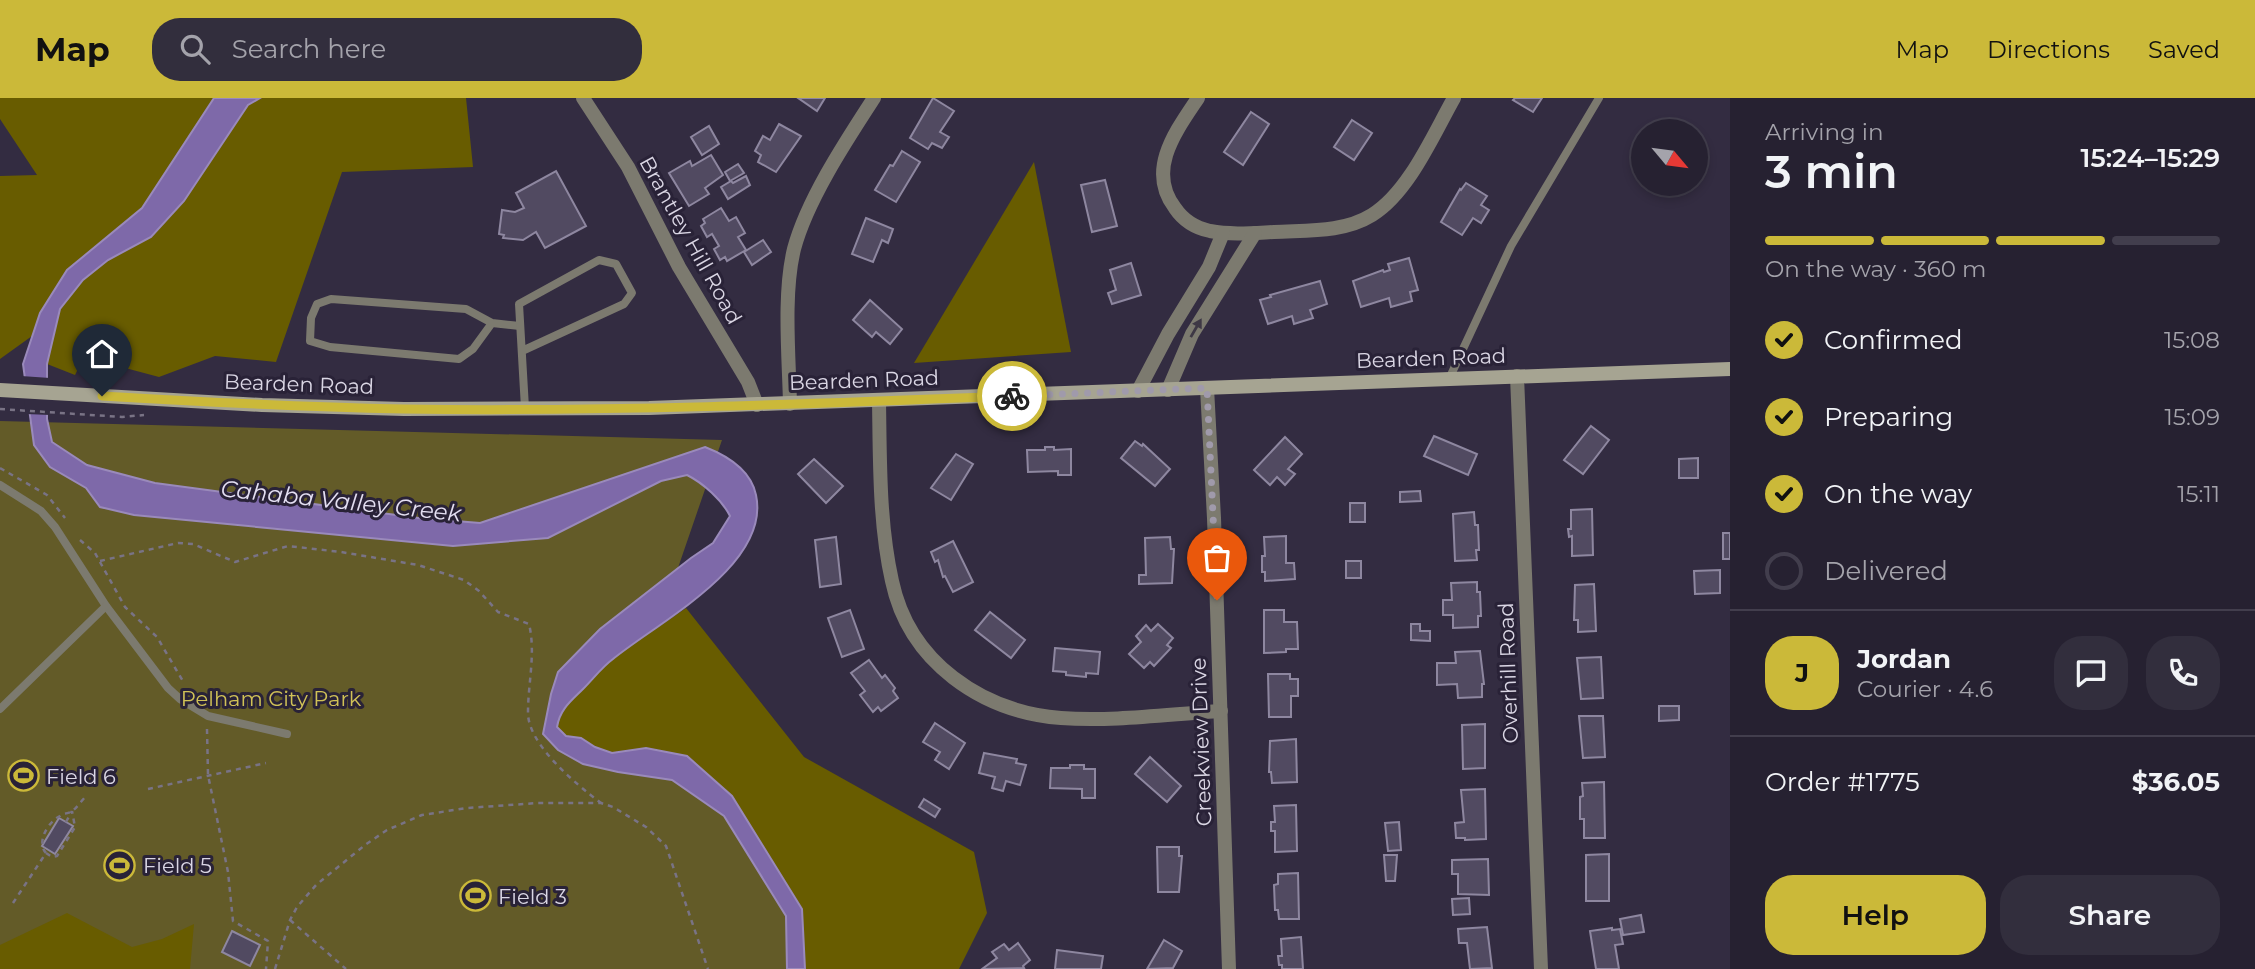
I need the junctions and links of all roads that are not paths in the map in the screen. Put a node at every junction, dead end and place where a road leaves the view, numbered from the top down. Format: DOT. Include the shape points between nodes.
graph roads {
  1 [pos="583,98"];
  2 [pos="874,98"];
  3 [pos="1198,98"];
  4 [pos="1454,98"];
  5 [pos="1599,98"];
  6 [pos="1223,233"];
  7 [pos="1255,233"];
  8 [pos="492,323"];
  9 [pos="520,326"];
  10 [pos="522,351"];
  11 [pos="1730,369"];
  12 [pos="1517,376"];
  13 [pos="1449,379"];
  14 [pos="1207,388"];
  15 [pos="0,390"];
  16 [pos="1168,390"];
  17 [pos="1138,391"];
  18 [pos="879,401"];
  19 [pos="790,404"];
  20 [pos="757,405"];
  21 [pos="525,408"];
  22 [pos="0,485"];
  23 [pos="106,606"];
  24 [pos="0,709"];
  25 [pos="1220,711"];
  26 [pos="287,734"];
  27 [pos="1229,969"];
  28 [pos="1541,969"];
  1 -- 20 [label="street, Brantley Hill Road" via="628,167"];
  2 -- 19 [label="street" via="816,195 794,248"];
  3 -- 6 [label="street" via="1167,151 1163,184 1179,214 1194,225"];
  4 -- 7 [label="street" via="1392,200 1371,216 1338,228"];
  5 -- 13 [label="lane" via="1511,246"];
  6 -- 7 [label="street"];
  6 -- 17 [label="street" via="1209,267"];
  16 -- 7 [label="street, one-way" via="1192,334"];
  8 -- 8 [label="lane" via="466,309 331,299 317,304 310,341 330,347 459,359 473,349"];
  8 -- 9 [label="lane"];
  9 -- 10 [label="lane"];
  9 -- 10 [label="lane" via="519,304 600,260 616,264 632,293 624,304"];
  10 -- 21 [label="lane"];
  11 -- 12 [label="street, Bearden Road"];
  12 -- 13 [label="street, Bearden Road"];
  12 -- 28 [label="street, Overhill Road"];
  13 -- 14 [label="street, Bearden Road"];
  14 -- 16 [label="street, Bearden Road"];
  14 -- 25 [label="street, Creekview Drive"];
  15 -- 21 [label="street, Bearden Road" via="261,405"];
  16 -- 17 [label="street, Bearden Road"];
  17 -- 18 [label="street, Bearden Road"];
  18 -- 19 [label="street, Bearden Road"];
  18 -- 25 [label="street" via="885,544 892,584 904,619 941,669 991,702 1060,718"];
  19 -- 20 [label="street, Bearden Road"];
  20 -- 21 [label="street, Bearden Road"];
  22 -- 23 [label="lane" via="41,511"];
  23 -- 24 [label="lane"];
  23 -- 26 [label="lane" via="180,699 206,716"];
  25 -- 27 [label="street, Creekview Drive"];
}
